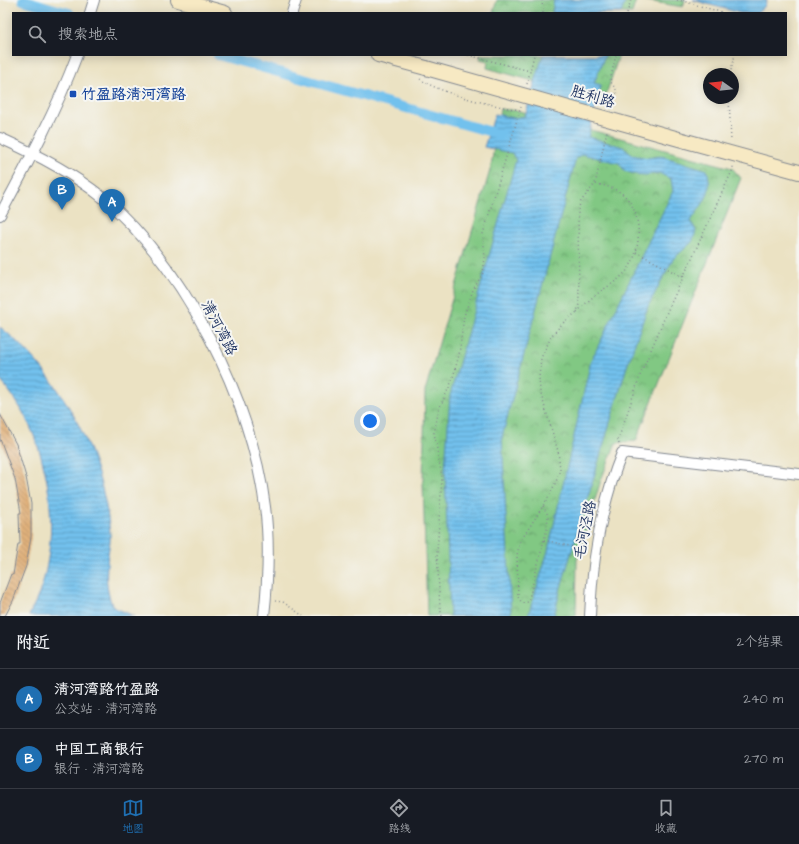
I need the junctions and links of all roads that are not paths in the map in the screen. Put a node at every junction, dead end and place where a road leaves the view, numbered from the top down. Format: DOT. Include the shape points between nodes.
graph roads {
  1 [pos="178,0"];
  2 [pos="296,0"];
  3 [pos="221,12"];
  4 [pos="292,12"];
  5 [pos="77,56"];
  6 [pos="382,56"];
  7 [pos="0,138"];
  8 [pos="34,152"];
  9 [pos="799,172"];
  10 [pos="0,215"];
  11 [pos="799,474"];
  12 [pos="264,616"];
  13 [pos="590,616"];
  1 -- 3 [label="main road"];
  2 -- 4 [label="street"];
  5 -- 8 [label="street"];
  6 -- 9 [label="main road, 胜利路, bridge"];
  7 -- 8 [label="street, 清河湾路"];
  8 -- 10 [label="street"];
  8 -- 12 [label="street, 清河湾路" via="100,196 142,237 185,297 220,360 243,416 260,477 268,537"];
  11 -- 13 [label="street, 毛河泾路" via="622,453 614,471 595,552"];
}
